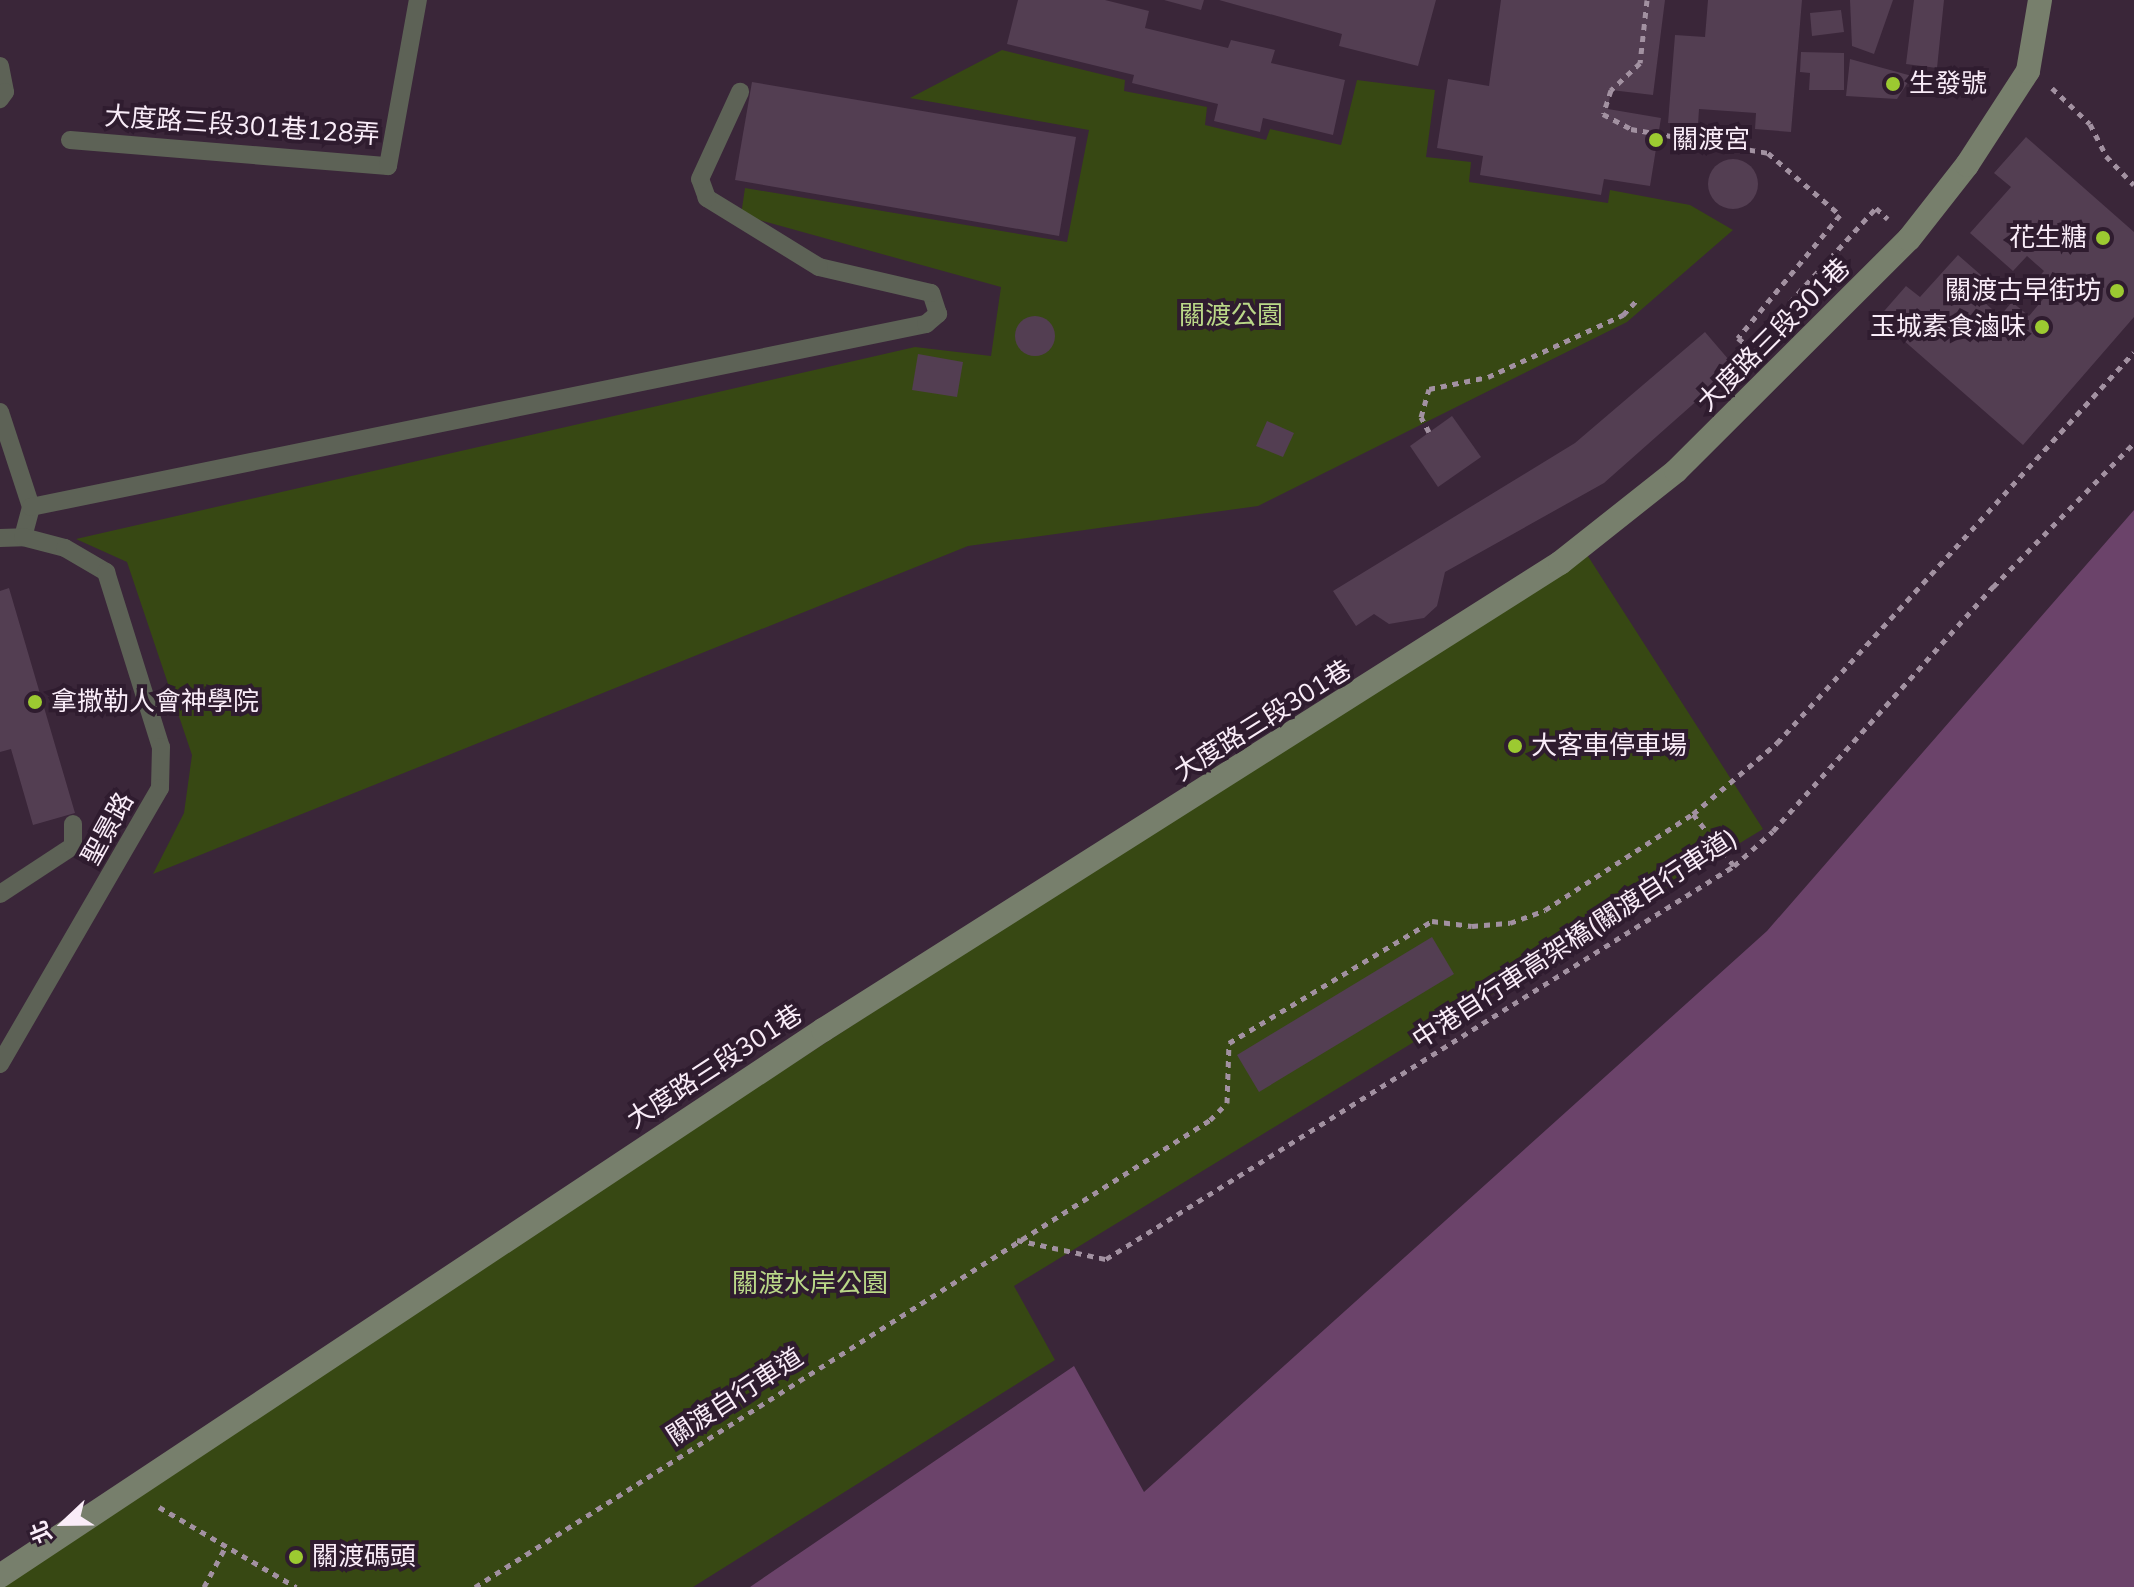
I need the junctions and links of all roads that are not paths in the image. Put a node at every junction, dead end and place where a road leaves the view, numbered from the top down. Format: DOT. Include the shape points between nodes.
graph roads {
  1 [pos="418,0"];
  2 [pos="2040,0"];
  3 [pos="0,66"];
  4 [pos="740,92"];
  5 [pos="0,99"];
  6 [pos="70,140"];
  7 [pos="0,412"];
  8 [pos="31,507"];
  9 [pos="23,537"];
  10 [pos="0,538"];
  11 [pos="73,824"];
  12 [pos="0,894"];
  13 [pos="0,1064"];
  14 [pos="0,1576"];
  1 -- 6 [label="lane, 大度路三段301巷128弄" via="388,166"];
  2 -- 14 [label="street, 大度路三段301巷" via="2028,71 1967,165 1909,239 1676,471 1560,563 823,1030"];
  3 -- 5 [label="lane" via="5,92"];
  4 -- 8 [label="lane" via="700,179 707,198 819,267 931,293 938,314 926,324"];
  7 -- 8 [label="lane"];
  8 -- 9 [label="lane"];
  9 -- 10 [label="lane, 聖景路"];
  9 -- 13 [label="lane, 聖景路" via="65,548 106,572 161,747 160,788"];
  11 -- 12 [label="lane" via="73,846"];
}
